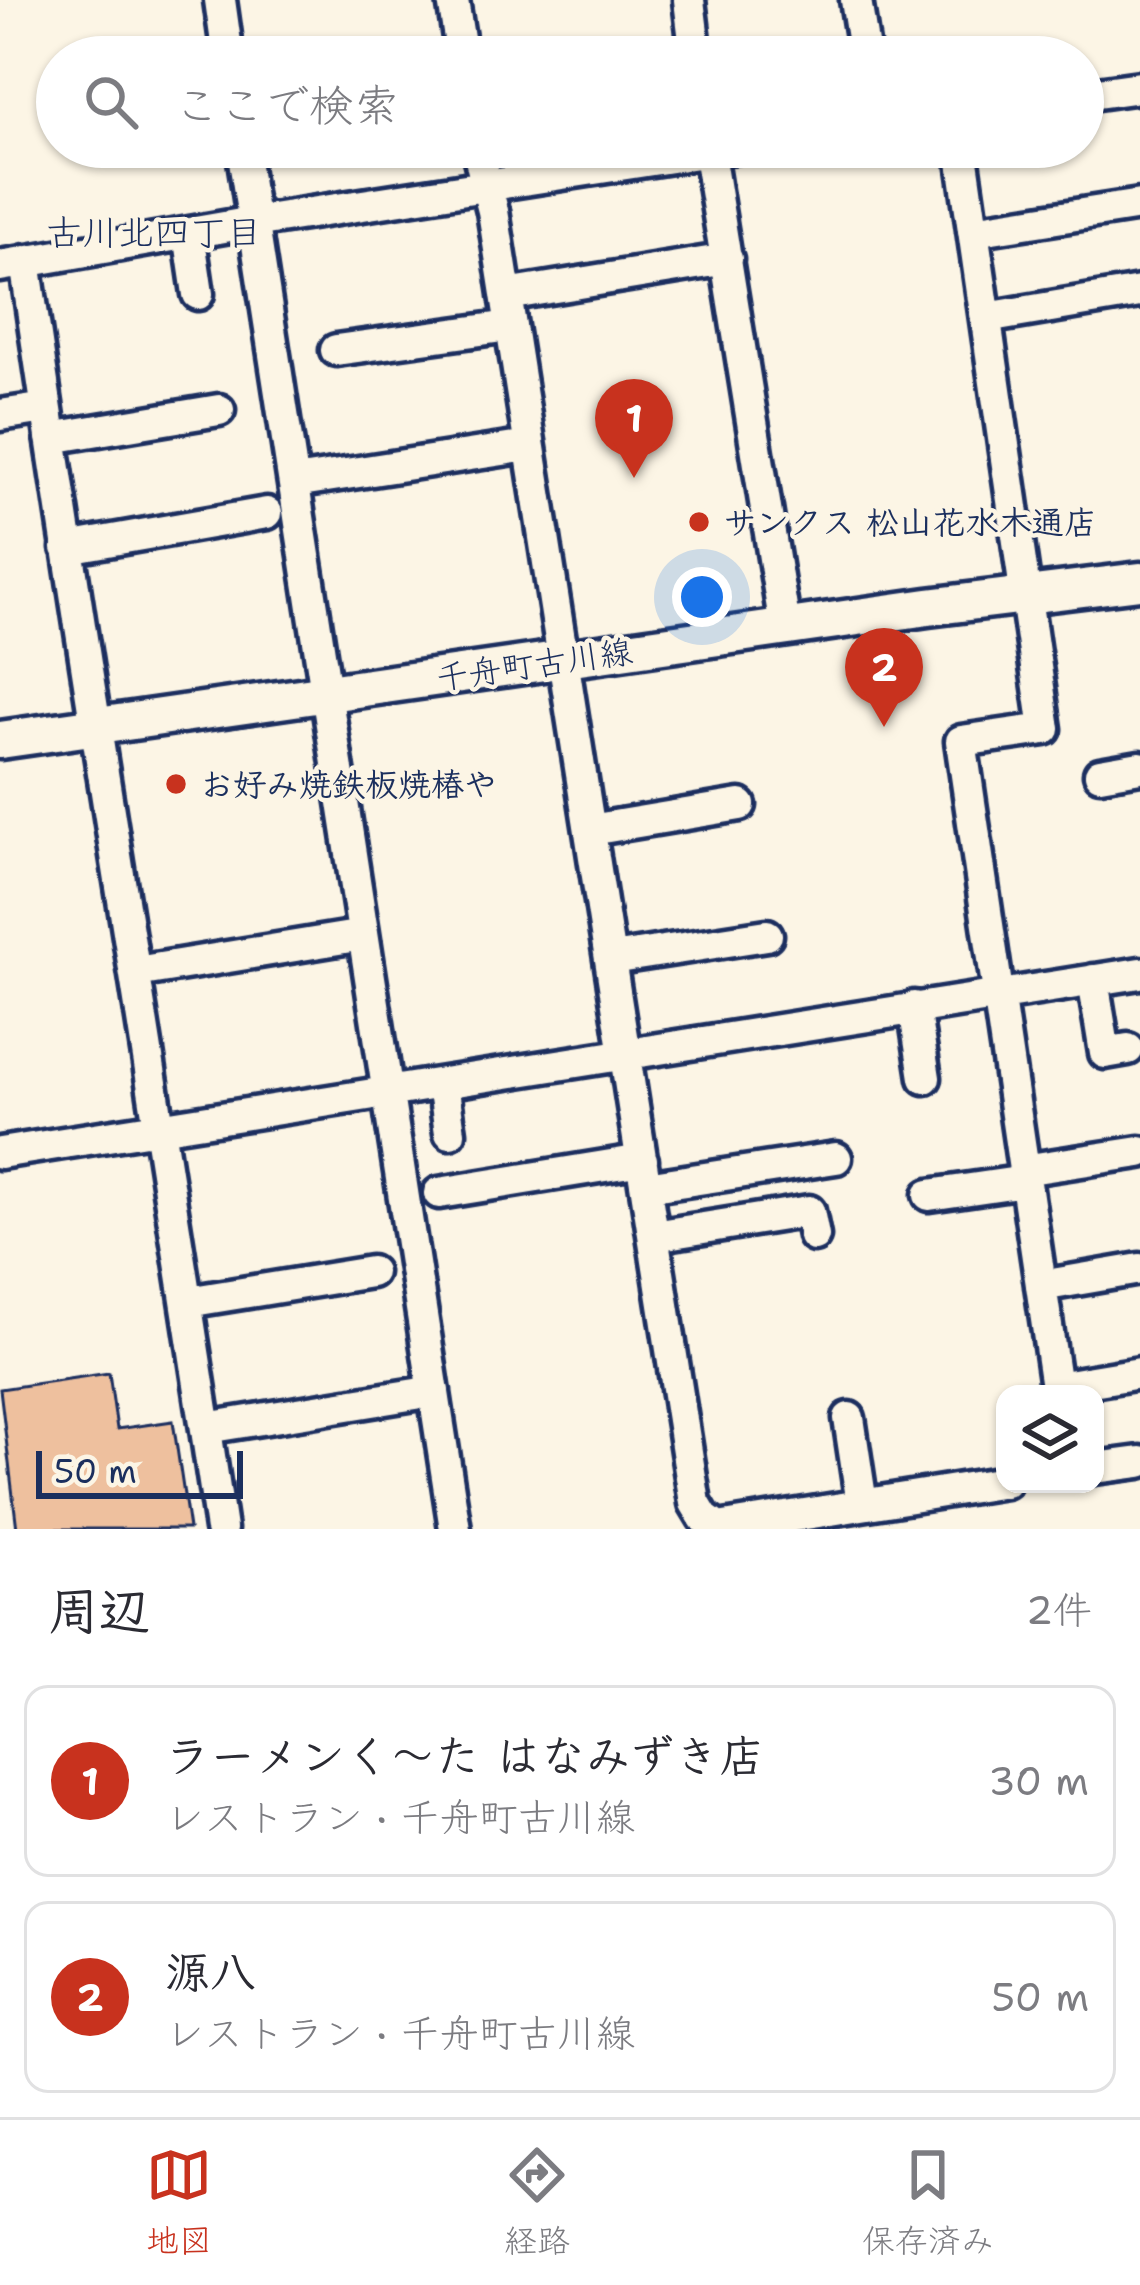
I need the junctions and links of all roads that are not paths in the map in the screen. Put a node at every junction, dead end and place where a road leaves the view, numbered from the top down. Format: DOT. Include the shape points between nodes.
graph roads {
  1 [pos="220,0"];
  2 [pos="453,0"];
  3 [pos="688,0"];
  4 [pos="856,0"];
  5 [pos="226,36"];
  6 [pos="459,36"];
  7 [pos="693,36"];
  8 [pos="862,36"];
  9 [pos="1140,87"];
  10 [pos="1104,92"];
  11 [pos="245,168"];
  12 [pos="482,168"];
  13 [pos="589,168"];
  14 [pos="720,168"];
  15 [pos="964,168"];
  16 [pos="485,184"];
  17 [pos="1140,205"];
  18 [pos="253,222"];
  19 [pos="973,231"];
  20 [pos="189,233"];
  21 [pos="7,257"];
  22 [pos="727,259"];
  23 [pos="1140,292"];
  24 [pos="197,294"];
  25 [pos="508,310"];
  26 [pos="986,318"];
  27 [pos="336,350"];
  28 [pos="219,410"];
  29 [pos="0,415"];
  30 [pos="48,423"];
  31 [pos="528,446"];
  32 [pos="294,482"];
  33 [pos="250,525"];
  34 [pos="67,548"];
  35 [pos="1140,581"];
  36 [pos="1027,595"];
  37 [pos="785,627"];
  38 [pos="563,660"];
  39 [pos="327,693"];
  40 [pos="95,726"];
  41 [pos="0,740"];
  42 [pos="1140,766"];
  43 [pos="1100,773"];
  44 [pos="740,805"];
  45 [pos="590,830"];
  46 [pos="363,935"];
  47 [pos="767,935"];
  48 [pos="610,959"];
  49 [pos="136,972"];
  50 [pos="1140,973"];
  51 [pos="1093,980"];
  52 [pos="996,993"];
  53 [pos="914,1006"];
  54 [pos="1128,1049"];
  55 [pos="626,1054"];
  56 [pos="925,1078"];
  57 [pos="442,1083"];
  58 [pos="387,1092"];
  59 [pos="162,1128"];
  60 [pos="450,1133"];
  61 [pos="1140,1152"];
  62 [pos="0,1153"];
  63 [pos="836,1158"];
  64 [pos="644,1173"];
  65 [pos="1024,1175"];
  66 [pos="439,1192"];
  67 [pos="929,1196"];
  68 [pos="654,1236"];
  69 [pos="814,1236"];
  70 [pos="1140,1269"];
  71 [pos="355,1284"];
  72 [pos="1041,1286"];
  73 [pos="187,1302"];
  74 [pos="1140,1373"];
  75 [pos="1056,1385"];
  76 [pos="1081,1385"];
  77 [pos="434,1391"];
  78 [pos="849,1418"];
  79 [pos="206,1428"];
  80 [pos="1140,1462"];
  81 [pos="1104,1467"];
  82 [pos="996,1484"];
  83 [pos="845,1514"];
  84 [pos="699,1524"];
  85 [pos="220,1529"];
  86 [pos="455,1529"];
  1 -- 5 [label="street"];
  2 -- 6 [label="street"];
  3 -- 7 [label="street"];
  4 -- 8 [label="street"];
  9 -- 10 [label="street"];
  11 -- 18 [label="street"];
  12 -- 16 [label="street"];
  13 -- 16 [label="street"];
  14 -- 22 [label="street"];
  15 -- 19 [label="street"];
  16 -- 18 [label="street"];
  16 -- 25 [label="street"];
  17 -- 19 [label="street"];
  18 -- 20 [label="street"];
  18 -- 32 [label="street"];
  19 -- 26 [label="street"];
  20 -- 21 [label="street"];
  20 -- 24 [label="street"];
  21 -- 30 [label="street"];
  22 -- 25 [label="street"];
  22 -- 37 [label="street"];
  23 -- 26 [label="street"];
  25 -- 27 [label="street"];
  25 -- 31 [label="street"];
  26 -- 36 [label="street"];
  28 -- 30 [label="street"];
  29 -- 30 [label="street"];
  30 -- 34 [label="street"];
  31 -- 32 [label="street"];
  31 -- 38 [label="street"];
  32 -- 39 [label="street"];
  33 -- 34 [label="street"];
  34 -- 40 [label="street"];
  35 -- 36 [label="street, 千舟町古川線"];
  36 -- 37 [label="street, 千舟町古川線"];
  36 -- 52 [label="street" via="1045,729 961,741"];
  37 -- 38 [label="street, 千舟町古川線"];
  38 -- 39 [label="street, 千舟町古川線"];
  38 -- 45 [label="street"];
  39 -- 40 [label="street, 千舟町古川線"];
  39 -- 46 [label="street"];
  40 -- 41 [label="street, 千舟町古川線"];
  40 -- 49 [label="street"];
  42 -- 43 [label="street"];
  44 -- 45 [label="street"];
  45 -- 48 [label="street"];
  46 -- 49 [label="street"];
  46 -- 58 [label="street"];
  47 -- 48 [label="street"];
  48 -- 55 [label="street"];
  49 -- 59 [label="street"];
  50 -- 51 [label="street"];
  51 -- 52 [label="street"];
  51 -- 54 [label="street" via="1105,1053"];
  52 -- 53 [label="street"];
  52 -- 65 [label="street"];
  53 -- 55 [label="street"];
  53 -- 56 [label="street"];
  55 -- 57 [label="street"];
  55 -- 64 [label="street"];
  57 -- 58 [label="street"];
  57 -- 60 [label="street"];
  58 -- 59 [label="street"];
  58 -- 77 [label="street"];
  59 -- 62 [label="street"];
  59 -- 73 [label="street"];
  61 -- 65 [label="street"];
  63 -- 64 [label="street"];
  64 -- 66 [label="street"];
  64 -- 68 [label="street"];
  65 -- 67 [label="street"];
  65 -- 72 [label="street"];
  68 -- 69 [label="street" via="809,1211"];
  68 -- 84 [label="street"];
  70 -- 72 [label="street"];
  71 -- 73 [label="street"];
  72 -- 75 [label="street"];
  73 -- 79 [label="street"];
  74 -- 76 [label="street"];
  77 -- 79 [label="street"];
  77 -- 86 [label="street"];
  78 -- 83 [label="street"];
  79 -- 85 [label="street"];
  80 -- 81 [label="street"];
  82 -- 83 [label="street"];
  83 -- 84 [label="street"];
}
